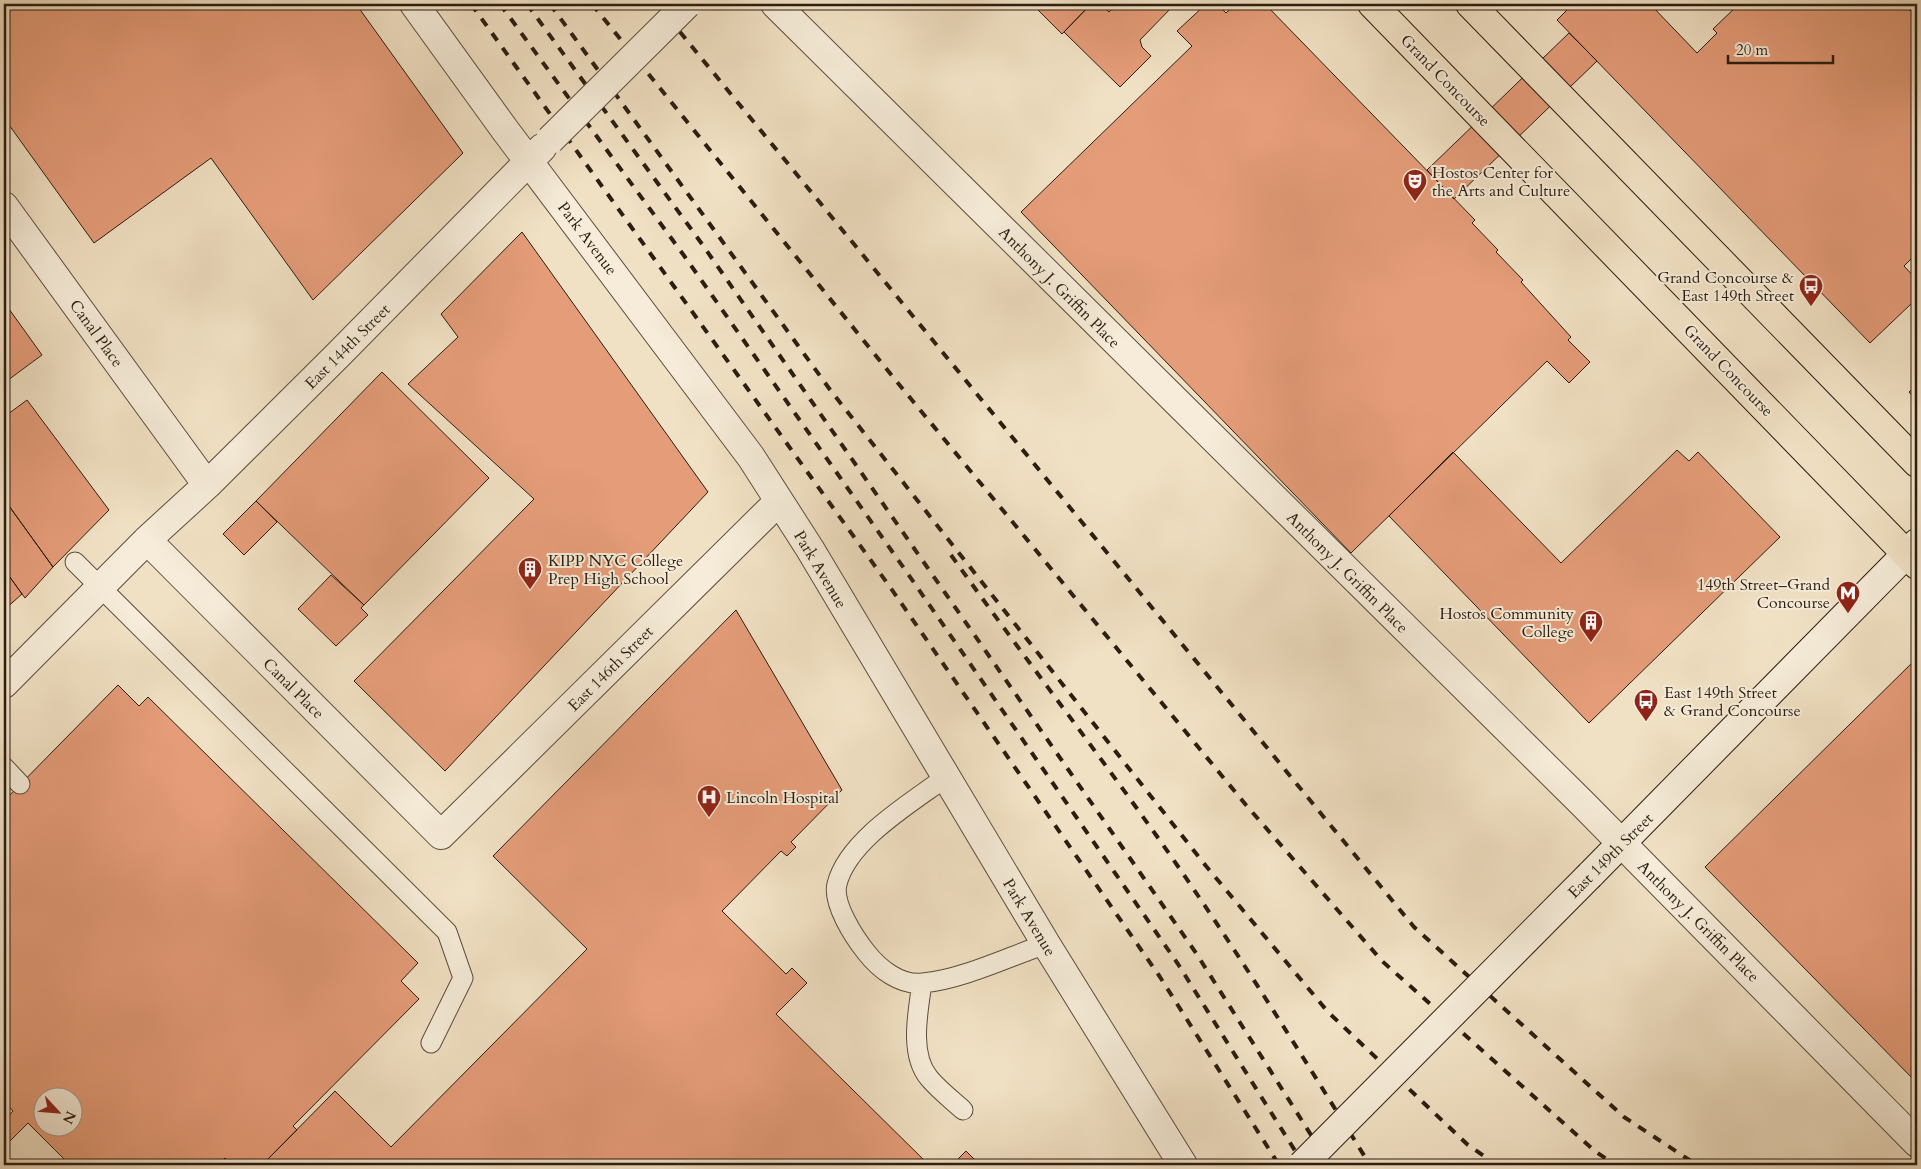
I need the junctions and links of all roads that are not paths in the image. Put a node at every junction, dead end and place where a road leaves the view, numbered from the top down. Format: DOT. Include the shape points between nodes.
graph roads {
  1 [pos="414,4"];
  2 [pos="687,4"];
  3 [pos="776,4"];
  4 [pos="1372,4"];
  5 [pos="1470,4"];
  6 [pos="530,161"];
  7 [pos="4,206"];
  8 [pos="1917,463"];
  9 [pos="207,485"];
  10 [pos="779,501"];
  11 [pos="147,540"];
  12 [pos="1914,554"];
  13 [pos="75,562"];
  14 [pos="101,587"];
  15 [pos="4,684"];
  16 [pos="4,767"];
  17 [pos="946,777"];
  18 [pos="20,784"];
  19 [pos="440,835"];
  20 [pos="1622,844"];
  21 [pos="1046,944"];
  22 [pos="922,983"];
  23 [pos="431,1043"];
  24 [pos="963,1110"];
  25 [pos="1917,1143"];
  26 [pos="1183,1165"];
  27 [pos="1302,1165"];
  1 -- 6 [label="street, Park Avenue"];
  2 -- 6 [label="street, East 144th Street, bridge"];
  3 -- 20 [label="street, Anthony J. Griffin Place"];
  4 -- 12 [label="main road, Grand Concourse"];
  5 -- 8 [label="main road"];
  6 -- 9 [label="street, East 144th Street"];
  6 -- 10 [label="street, Park Avenue" via="745,449"];
  7 -- 9 [label="street, Canal Place"];
  9 -- 11 [label="street, East 144th Street"];
  10 -- 17 [label="street, Park Avenue"];
  10 -- 19 [label="street, East 146th Street"];
  11 -- 14 [label="street, East 144th Street"];
  11 -- 19 [label="street, Canal Place"];
  12 -- 20 [label="street, East 149th Street"];
  13 -- 14 [label="lane"];
  14 -- 15 [label="street, East 144th Street"];
  14 -- 23 [label="lane" via="447,932 463,978"];
  16 -- 18 [label="lane"];
  17 -- 21 [label="street, Park Avenue"];
  17 -- 22 [label="lane" via="866,838 847,863 836,885 840,910 866,952 903,982"];
  20 -- 25 [label="street, Anthony J. Griffin Place"];
  20 -- 27 [label="street, East 149th Street, bridge"];
  21 -- 22 [label="lane" via="959,974"];
  21 -- 26 [label="street, Park Avenue"];
  22 -- 24 [label="lane" via="918,1057 928,1077"];
}
